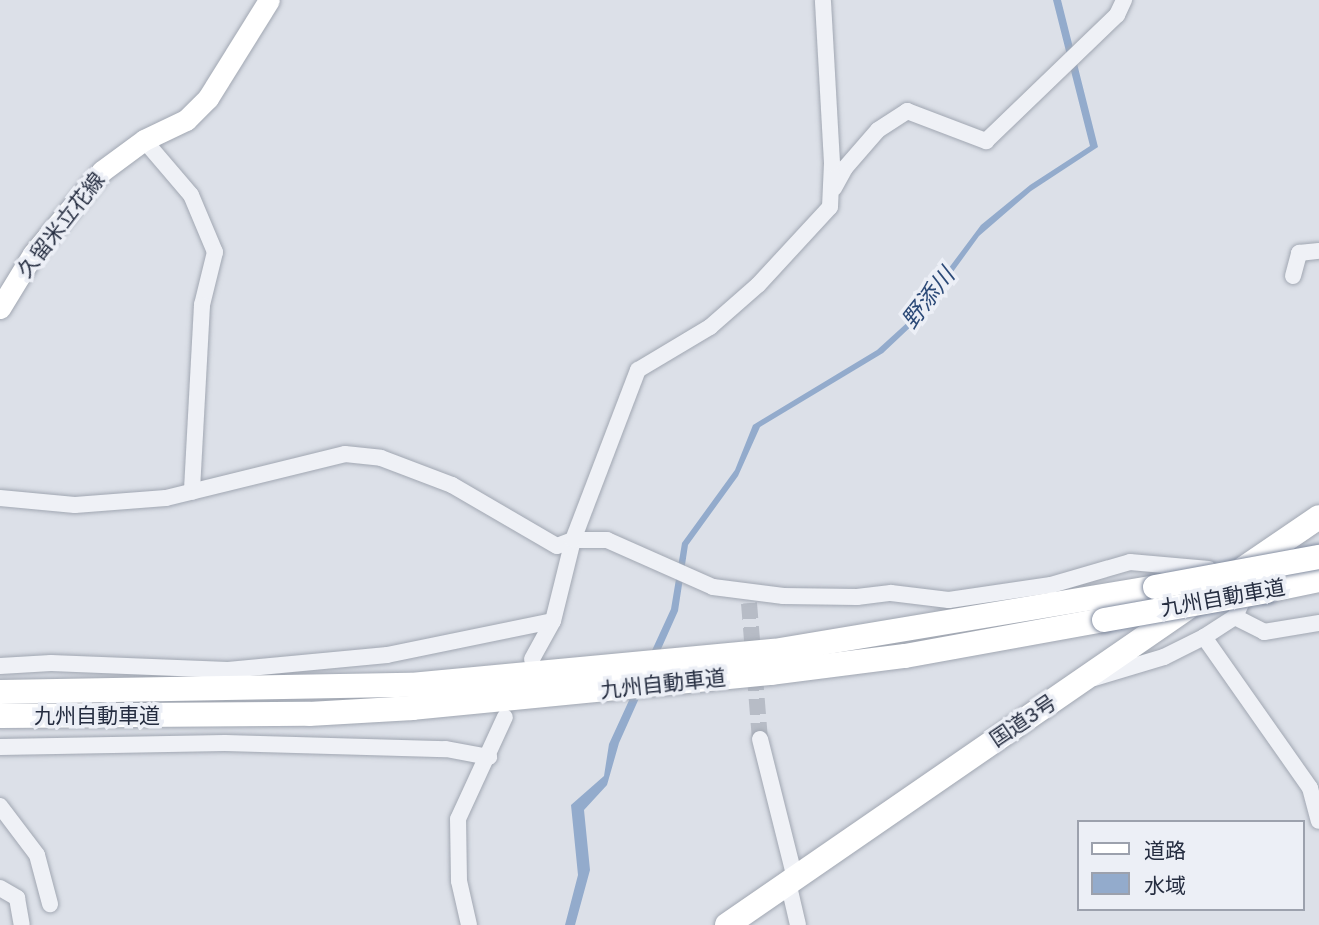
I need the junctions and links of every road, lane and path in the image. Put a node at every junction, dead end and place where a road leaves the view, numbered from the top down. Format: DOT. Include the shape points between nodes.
graph roads {
  1 [pos="269,0"];
  2 [pos="823,0"];
  3 [pos="1124,0"];
  4 [pos="144,140"];
  5 [pos="833,190"];
  6 [pos="1319,251"];
  7 [pos="1293,276"];
  8 [pos="0,308"];
  9 [pos="192,492"];
  10 [pos="0,498"];
  11 [pos="1319,517"];
  12 [pos="573,540"];
  13 [pos="1319,557"];
  14 [pos="1254,561"];
  15 [pos="1319,580"];
  16 [pos="1235,617"];
  17 [pos="553,621"];
  18 [pos="1319,623"];
  19 [pos="1204,637"];
  20 [pos="532,659"];
  21 [pos="0,666"];
  22 [pos="1085,680"];
  23 [pos="0,692"];
  24 [pos="0,716"];
  25 [pos="505,717"];
  26 [pos="760,739"];
  27 [pos="0,747"];
  28 [pos="489,757"];
  29 [pos="0,806"];
  30 [pos="1319,821"];
  31 [pos="791,880"];
  32 [pos="0,888"];
  33 [pos="50,904"];
  34 [pos="22,925"];
  35 [pos="469,925"];
  36 [pos="727,925"];
  37 [pos="798,925"];
  1 -- 4 [label="main road, 久留米立花線" via="208,98 186,120"];
  2 -- 5 [label="street"];
  3 -- 5 [label="street" via="1117,15 986,141 907,111 878,130 845,168"];
  4 -- 8 [label="main road, 久留米立花線" via="102,171 74,202"];
  4 -- 9 [label="street" via="191,195 215,252 202,305"];
  5 -- 12 [label="street" via="830,207 813,229 758,285 710,327 638,370"];
  6 -- 7 [label="street" via="1298,253"];
  9 -- 10 [label="street" via="75,505"];
  9 -- 12 [label="street" via="306,461 345,454 381,458 452,485 557,546"];
  11 -- 14 [label="highway, 国道3号"];
  12 -- 14 [label="street" via="607,540 713,587 748,596 891,593 949,600 1051,585 1130,562 1164,568"];
  12 -- 17 [label="street"];
  13 -- 23 [label="highway, 九州自動車道, bridge" via="774,651 411,685"];
  14 -- 16 [label="street"];
  14 -- 22 [label="highway, 国道3号"];
  15 -- 24 [label="highway, 九州自動車道, bridge" via="905,656 769,673 309,714"];
  16 -- 18 [label="street" via="1264,632"];
  16 -- 19 [label="street"];
  17 -- 20 [label="street"];
  17 -- 21 [label="street" via="387,655 228,670 64,663"];
  19 -- 22 [label="street" via="1164,657"];
  19 -- 30 [label="street" via="1310,788"];
  22 -- 31 [label="highway, 国道3号"];
  25 -- 28 [label="street"];
  26 -- 31 [label="street"];
  27 -- 28 [label="street" via="225,743 446,749"];
  28 -- 35 [label="street" via="458,819 459,881"];
  29 -- 33 [label="street" via="37,855"];
  31 -- 36 [label="highway, 国道3号"];
  31 -- 37 [label="street"];
  32 -- 34 [label="street" via="17,898"];
}
